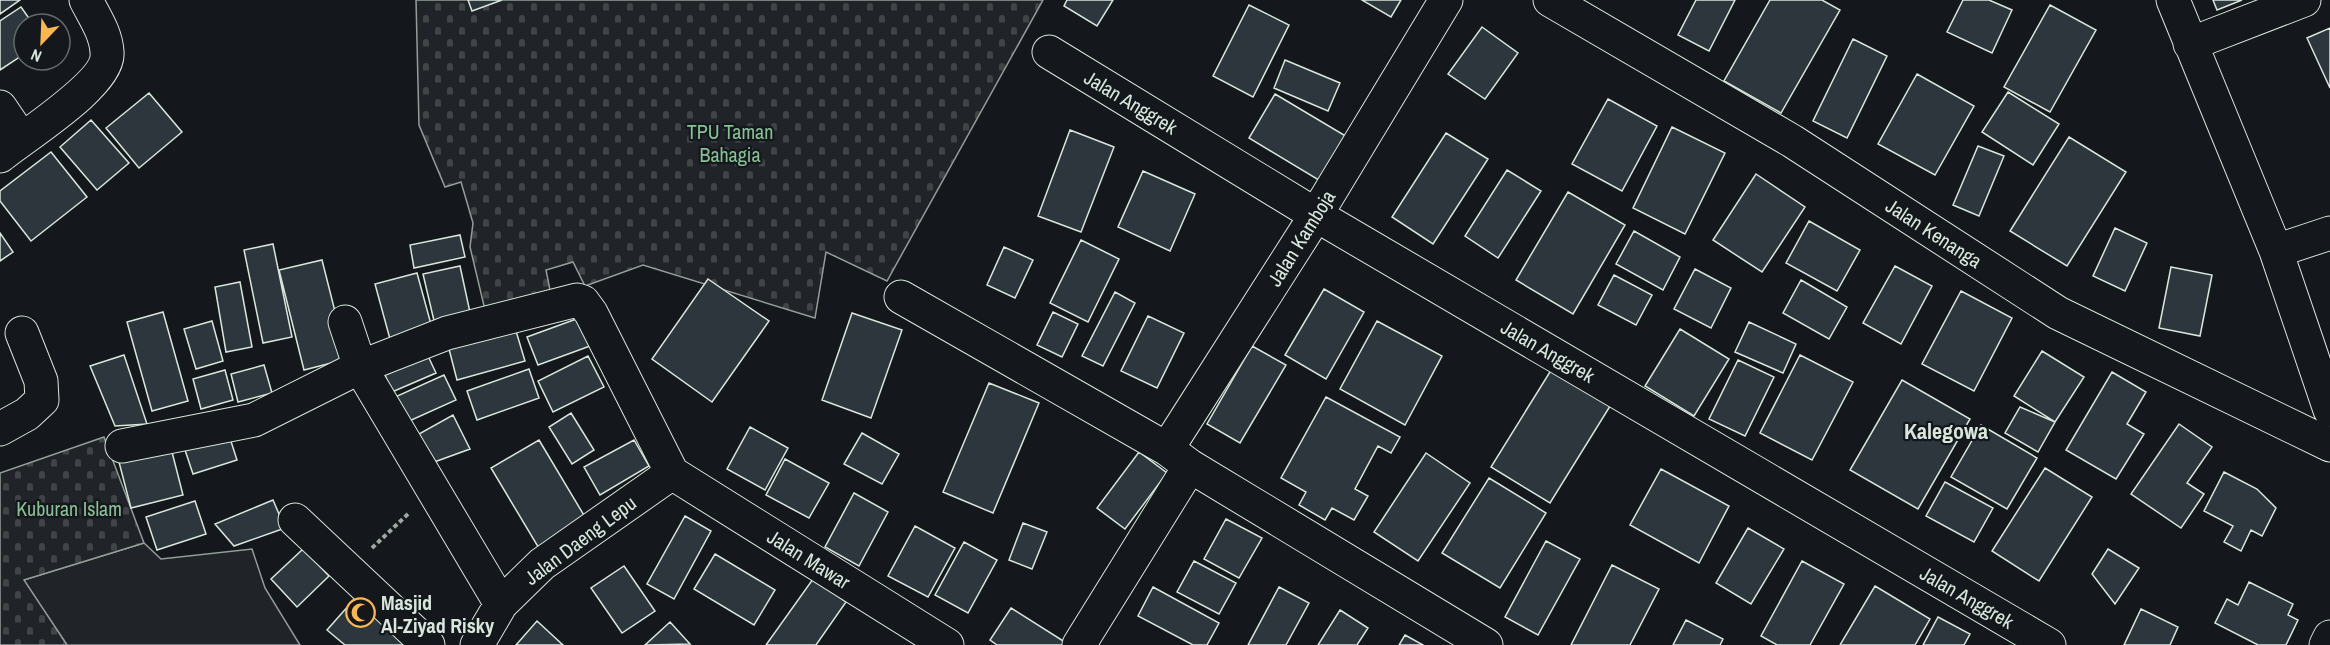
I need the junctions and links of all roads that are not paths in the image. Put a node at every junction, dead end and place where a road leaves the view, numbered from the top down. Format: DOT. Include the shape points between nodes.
graph roads {
  1 [pos="86,0"];
  2 [pos="1446,0"];
  3 [pos="1550,0"];
  4 [pos="2173,0"];
  5 [pos="2304,0"];
  6 [pos="2190,44"];
  7 [pos="1049,52"];
  8 [pos="0,107"];
  9 [pos="11,147"];
  10 [pos="1316,215"];
  11 [pos="2330,233"];
  12 [pos="2276,251"];
  13 [pos="901,297"];
  14 [pos="345,322"];
  15 [pos="22,333"];
  16 [pos="360,367"];
  17 [pos="2330,410"];
  18 [pos="0,429"];
  19 [pos="2330,445"];
  20 [pos="122,446"];
  21 [pos="1179,458"];
  22 [pos="672,473"];
  23 [pos="295,520"];
  24 [pos="501,604"];
  25 [pos="2330,637"];
  26 [pos="428,645"];
  27 [pos="477,645"];
  28 [pos="947,645"];
  29 [pos="1079,645"];
  30 [pos="1486,645"];
  31 [pos="2049,645"];
  32 [pos="2326,645"];
  1 -- 9 [label="street" via="104,35 108,53 105,67 88,88"];
  2 -- 10 [label="street, Jalan Kamboja"];
  3 -- 19 [label="street, Jalan Kenanga" via="1792,141 2058,313"];
  4 -- 6 [label="street"];
  5 -- 6 [label="street"];
  6 -- 12 [label="street"];
  7 -- 10 [label="street, Jalan Anggrek"];
  8 -- 9 [label="street"];
  10 -- 21 [label="street, Jalan Kamboja"];
  10 -- 31 [label="street, Jalan Anggrek"];
  11 -- 12 [label="street"];
  12 -- 17 [label="street"];
  13 -- 21 [label="street"];
  14 -- 16 [label="street"];
  15 -- 18 [label="street" via="41,381 42,400"];
  16 -- 20 [label="street" via="254,420"];
  16 -- 22 [label="street" via="447,333 577,300 584,302"];
  16 -- 24 [label="street"];
  21 -- 29 [label="street, Jalan Kamboja"];
  21 -- 30 [label="street"];
  22 -- 24 [label="street, Jalan Daeng Lepu" via="542,564"];
  22 -- 28 [label="street, Jalan Mawar"];
  23 -- 26 [label="street"];
  24 -- 27 [label="street, Jalan Daeng Lepu"];
  25 -- 32 [label="street"];
}
